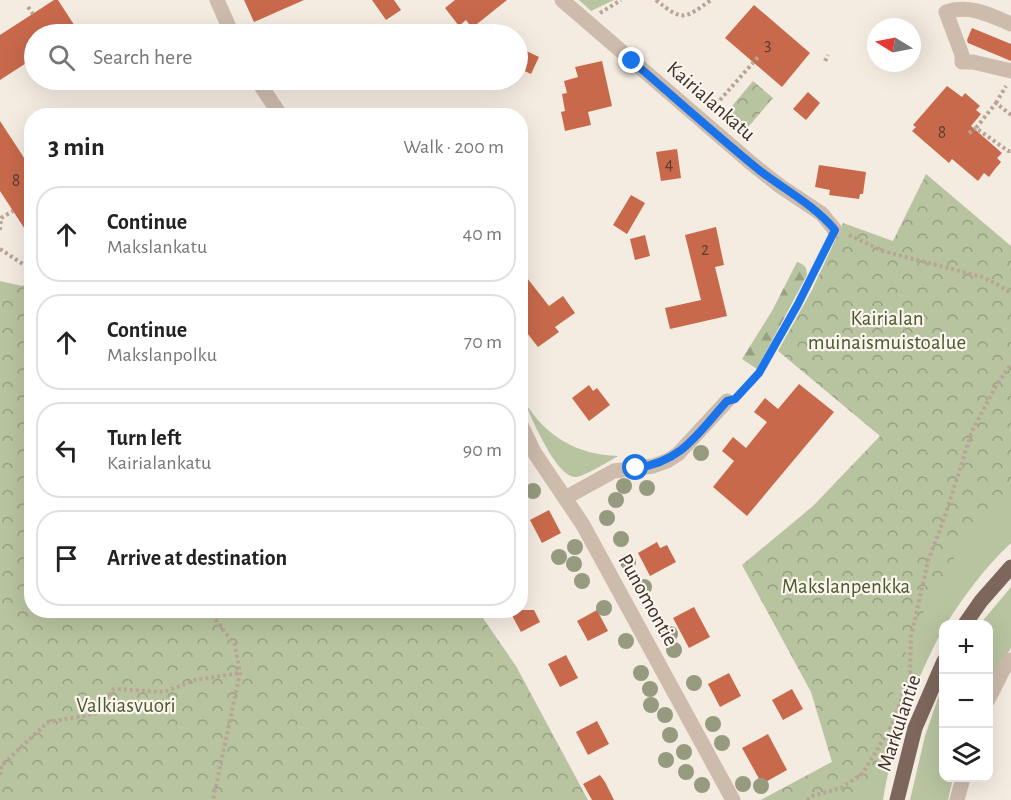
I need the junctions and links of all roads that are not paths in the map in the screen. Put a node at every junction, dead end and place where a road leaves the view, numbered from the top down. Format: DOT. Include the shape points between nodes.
graph roads {
  1 [pos="217,0"];
  2 [pos="562,0"];
  3 [pos="228,24"];
  4 [pos="1011,24"];
  5 [pos="1011,71"];
  6 [pos="264,90"];
  7 [pos="276,108"];
  8 [pos="835,230"];
  9 [pos="727,401"];
  10 [pos="528,440"];
  11 [pos="565,498"];
  12 [pos="1011,567"];
  13 [pos="968,620"];
  14 [pos="1011,660"];
  15 [pos="939,673"];
  16 [pos="993,691"];
  17 [pos="962,782"];
  18 [pos="733,800"];
  19 [pos="897,800"];
  20 [pos="957,800"];
  1 -- 3 [label="street"];
  2 -- 8 [label="street, Kairialankatu" via="780,186 822,214"];
  4 -- 5 [label="street" via="971,9 946,12 962,62"];
  6 -- 7 [label="street"];
  9 -- 11 [label="street" via="667,461 614,471"];
  10 -- 11 [label="street, Punomontie"];
  11 -- 18 [label="street, Punomontie"];
  12 -- 13 [label="main road"];
  14 -- 16 [label="street"];
  15 -- 19 [label="main road, Markulantie" via="915,728"];
  17 -- 20 [label="street"];
}
